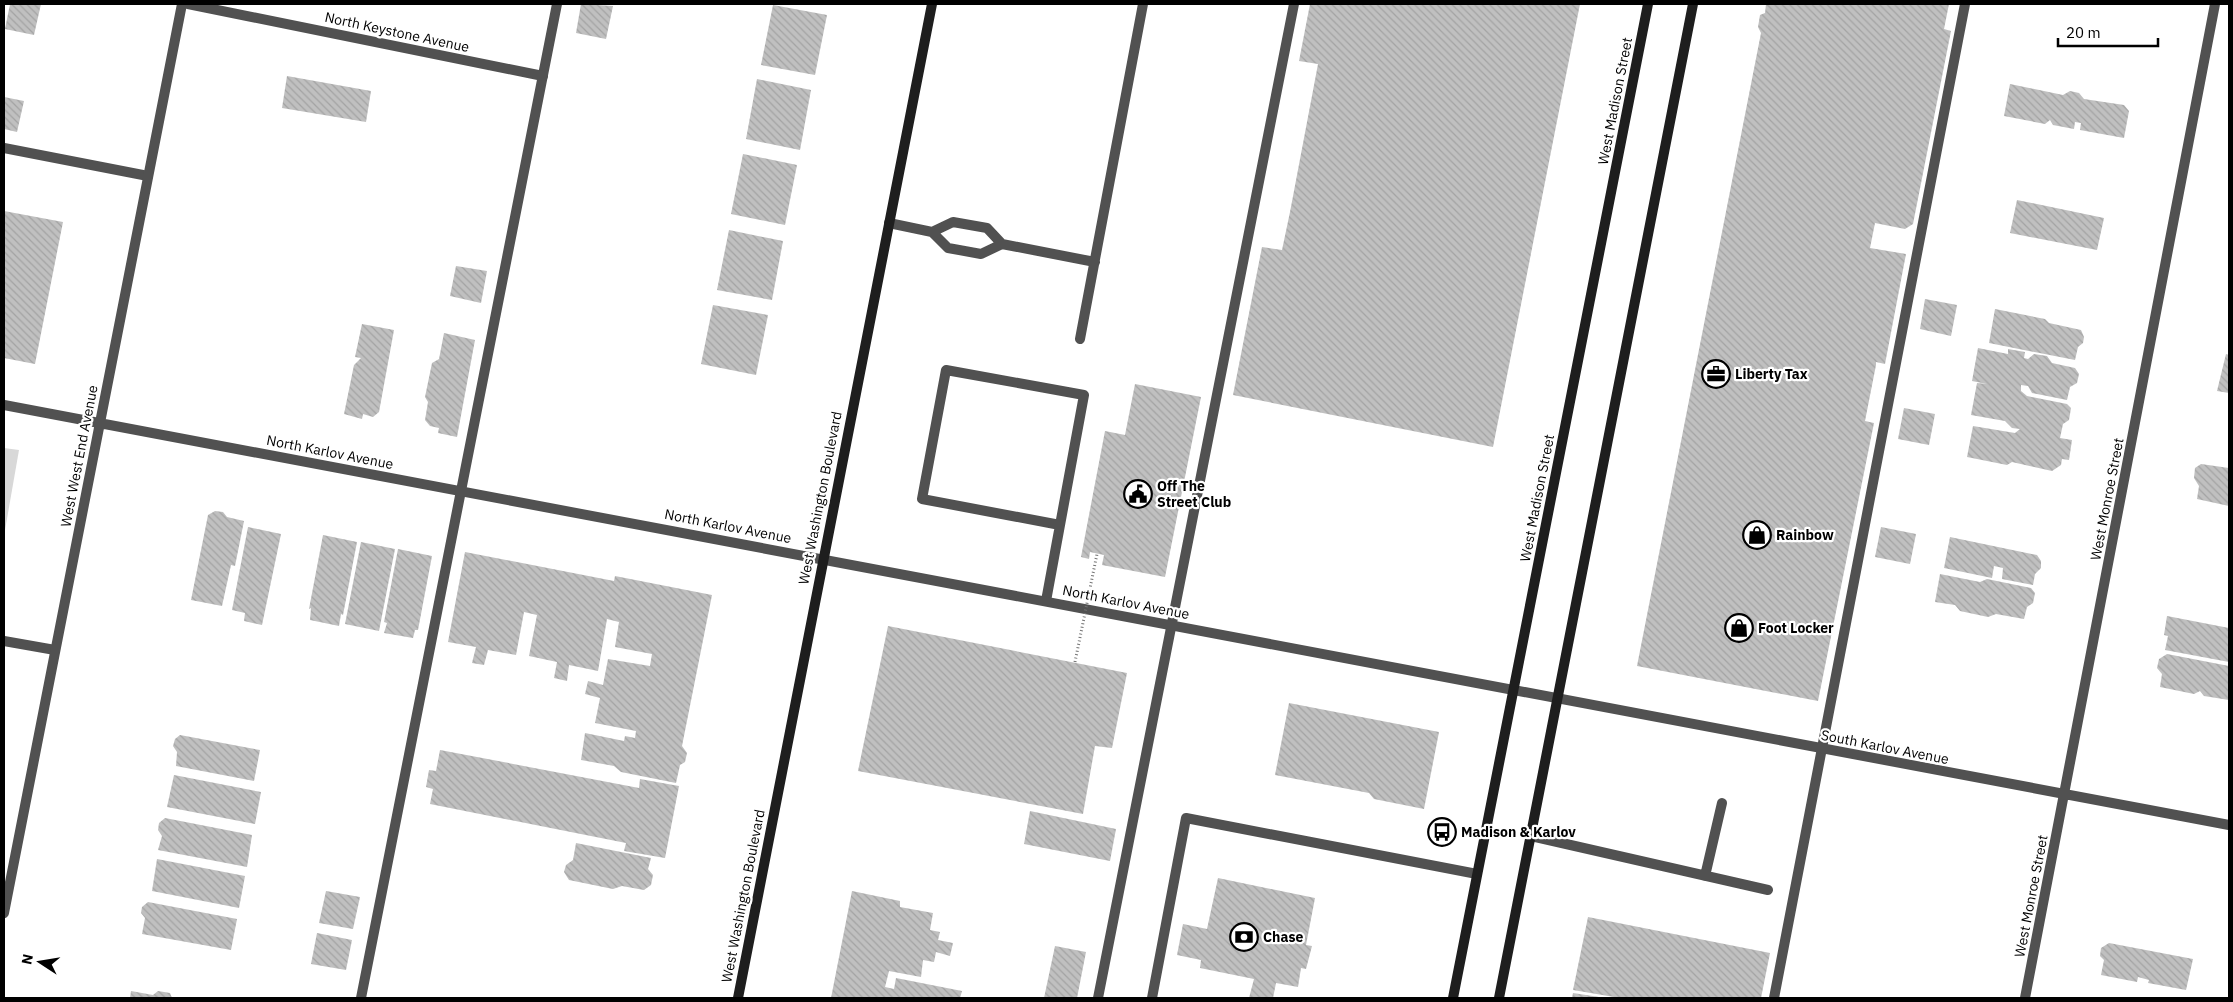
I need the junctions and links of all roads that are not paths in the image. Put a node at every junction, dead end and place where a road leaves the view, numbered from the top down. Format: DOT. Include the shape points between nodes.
graph roads {
  1 [pos="182,4"];
  2 [pos="188,4"];
  3 [pos="557,4"];
  4 [pos="932,4"];
  5 [pos="1143,4"];
  6 [pos="1294,4"];
  7 [pos="1648,4"];
  8 [pos="1693,4"];
  9 [pos="1965,4"];
  10 [pos="2215,4"];
  11 [pos="542,76"];
  12 [pos="4,148"];
  13 [pos="148,176"];
  14 [pos="889,223"];
  15 [pos="932,232"];
  16 [pos="1002,244"];
  17 [pos="1095,262"];
  18 [pos="1080,339"];
  19 [pos="4,405"];
  20 [pos="100,423"];
  21 [pos="461,490"];
  22 [pos="1060,525"];
  23 [pos="822,558"];
  24 [pos="1046,601"];
  25 [pos="1172,625"];
  26 [pos="4,641"];
  27 [pos="55,650"];
  28 [pos="1513,690"];
  29 [pos="1536,695"];
  30 [pos="1558,699"];
  31 [pos="1822,749"];
  32 [pos="2065,794"];
  33 [pos="1722,803"];
  34 [pos="2229,825"];
  35 [pos="1530,836"];
  36 [pos="1477,874"];
  37 [pos="1705,876"];
  38 [pos="1768,890"];
  39 [pos="4,913"];
  40 [pos="361,998"];
  41 [pos="738,998"];
  42 [pos="1098,998"];
  43 [pos="1152,998"];
  44 [pos="1453,998"];
  45 [pos="1499,998"];
  46 [pos="1774,998"];
  47 [pos="2025,998"];
  1 -- 13 [label="street, West West End Avenue"];
  2 -- 11 [label="street, North Keystone Avenue"];
  3 -- 11 [label="street"];
  4 -- 14 [label="main road, West Washington Boulevard"];
  5 -- 17 [label="street"];
  6 -- 25 [label="street"];
  7 -- 28 [label="main road, West Madison Street"];
  8 -- 30 [label="main road"];
  9 -- 31 [label="street"];
  10 -- 32 [label="street, West Monroe Street"];
  11 -- 21 [label="street"];
  12 -- 13 [label="street"];
  13 -- 20 [label="street, West West End Avenue"];
  14 -- 15 [label="street"];
  14 -- 23 [label="main road, West Washington Boulevard"];
  15 -- 16 [label="street" via="948,248 981,254"];
  15 -- 16 [label="street" via="953,222 987,228"];
  16 -- 17 [label="street"];
  17 -- 18 [label="street"];
  19 -- 20 [label="street, North Karlov Avenue"];
  20 -- 21 [label="street, North Karlov Avenue"];
  20 -- 27 [label="street, West West End Avenue"];
  21 -- 23 [label="street, North Karlov Avenue"];
  21 -- 40 [label="street"];
  22 -- 22 [label="street" via="1084,395 946,370 922,499"];
  22 -- 24 [label="street"];
  23 -- 24 [label="street, North Karlov Avenue"];
  23 -- 41 [label="main road, West Washington Boulevard"];
  24 -- 25 [label="street, North Karlov Avenue"];
  25 -- 28 [label="street, North Karlov Avenue"];
  25 -- 42 [label="street"];
  26 -- 27 [label="street"];
  27 -- 39 [label="street, West West End Avenue"];
  28 -- 29 [label="street, North Karlov Avenue"];
  28 -- 36 [label="main road, West Madison Street"];
  29 -- 30 [label="street, South Karlov Avenue"];
  30 -- 31 [label="street, South Karlov Avenue"];
  30 -- 35 [label="main road"];
  31 -- 32 [label="street, South Karlov Avenue"];
  31 -- 46 [label="street"];
  32 -- 34 [label="street, South Karlov Avenue"];
  32 -- 47 [label="street, West Monroe Street"];
  33 -- 37 [label="street"];
  35 -- 37 [label="street"];
  35 -- 45 [label="main road"];
  36 -- 43 [label="street" via="1186,818"];
  36 -- 44 [label="main road, West Madison Street"];
  37 -- 38 [label="street"];
}
